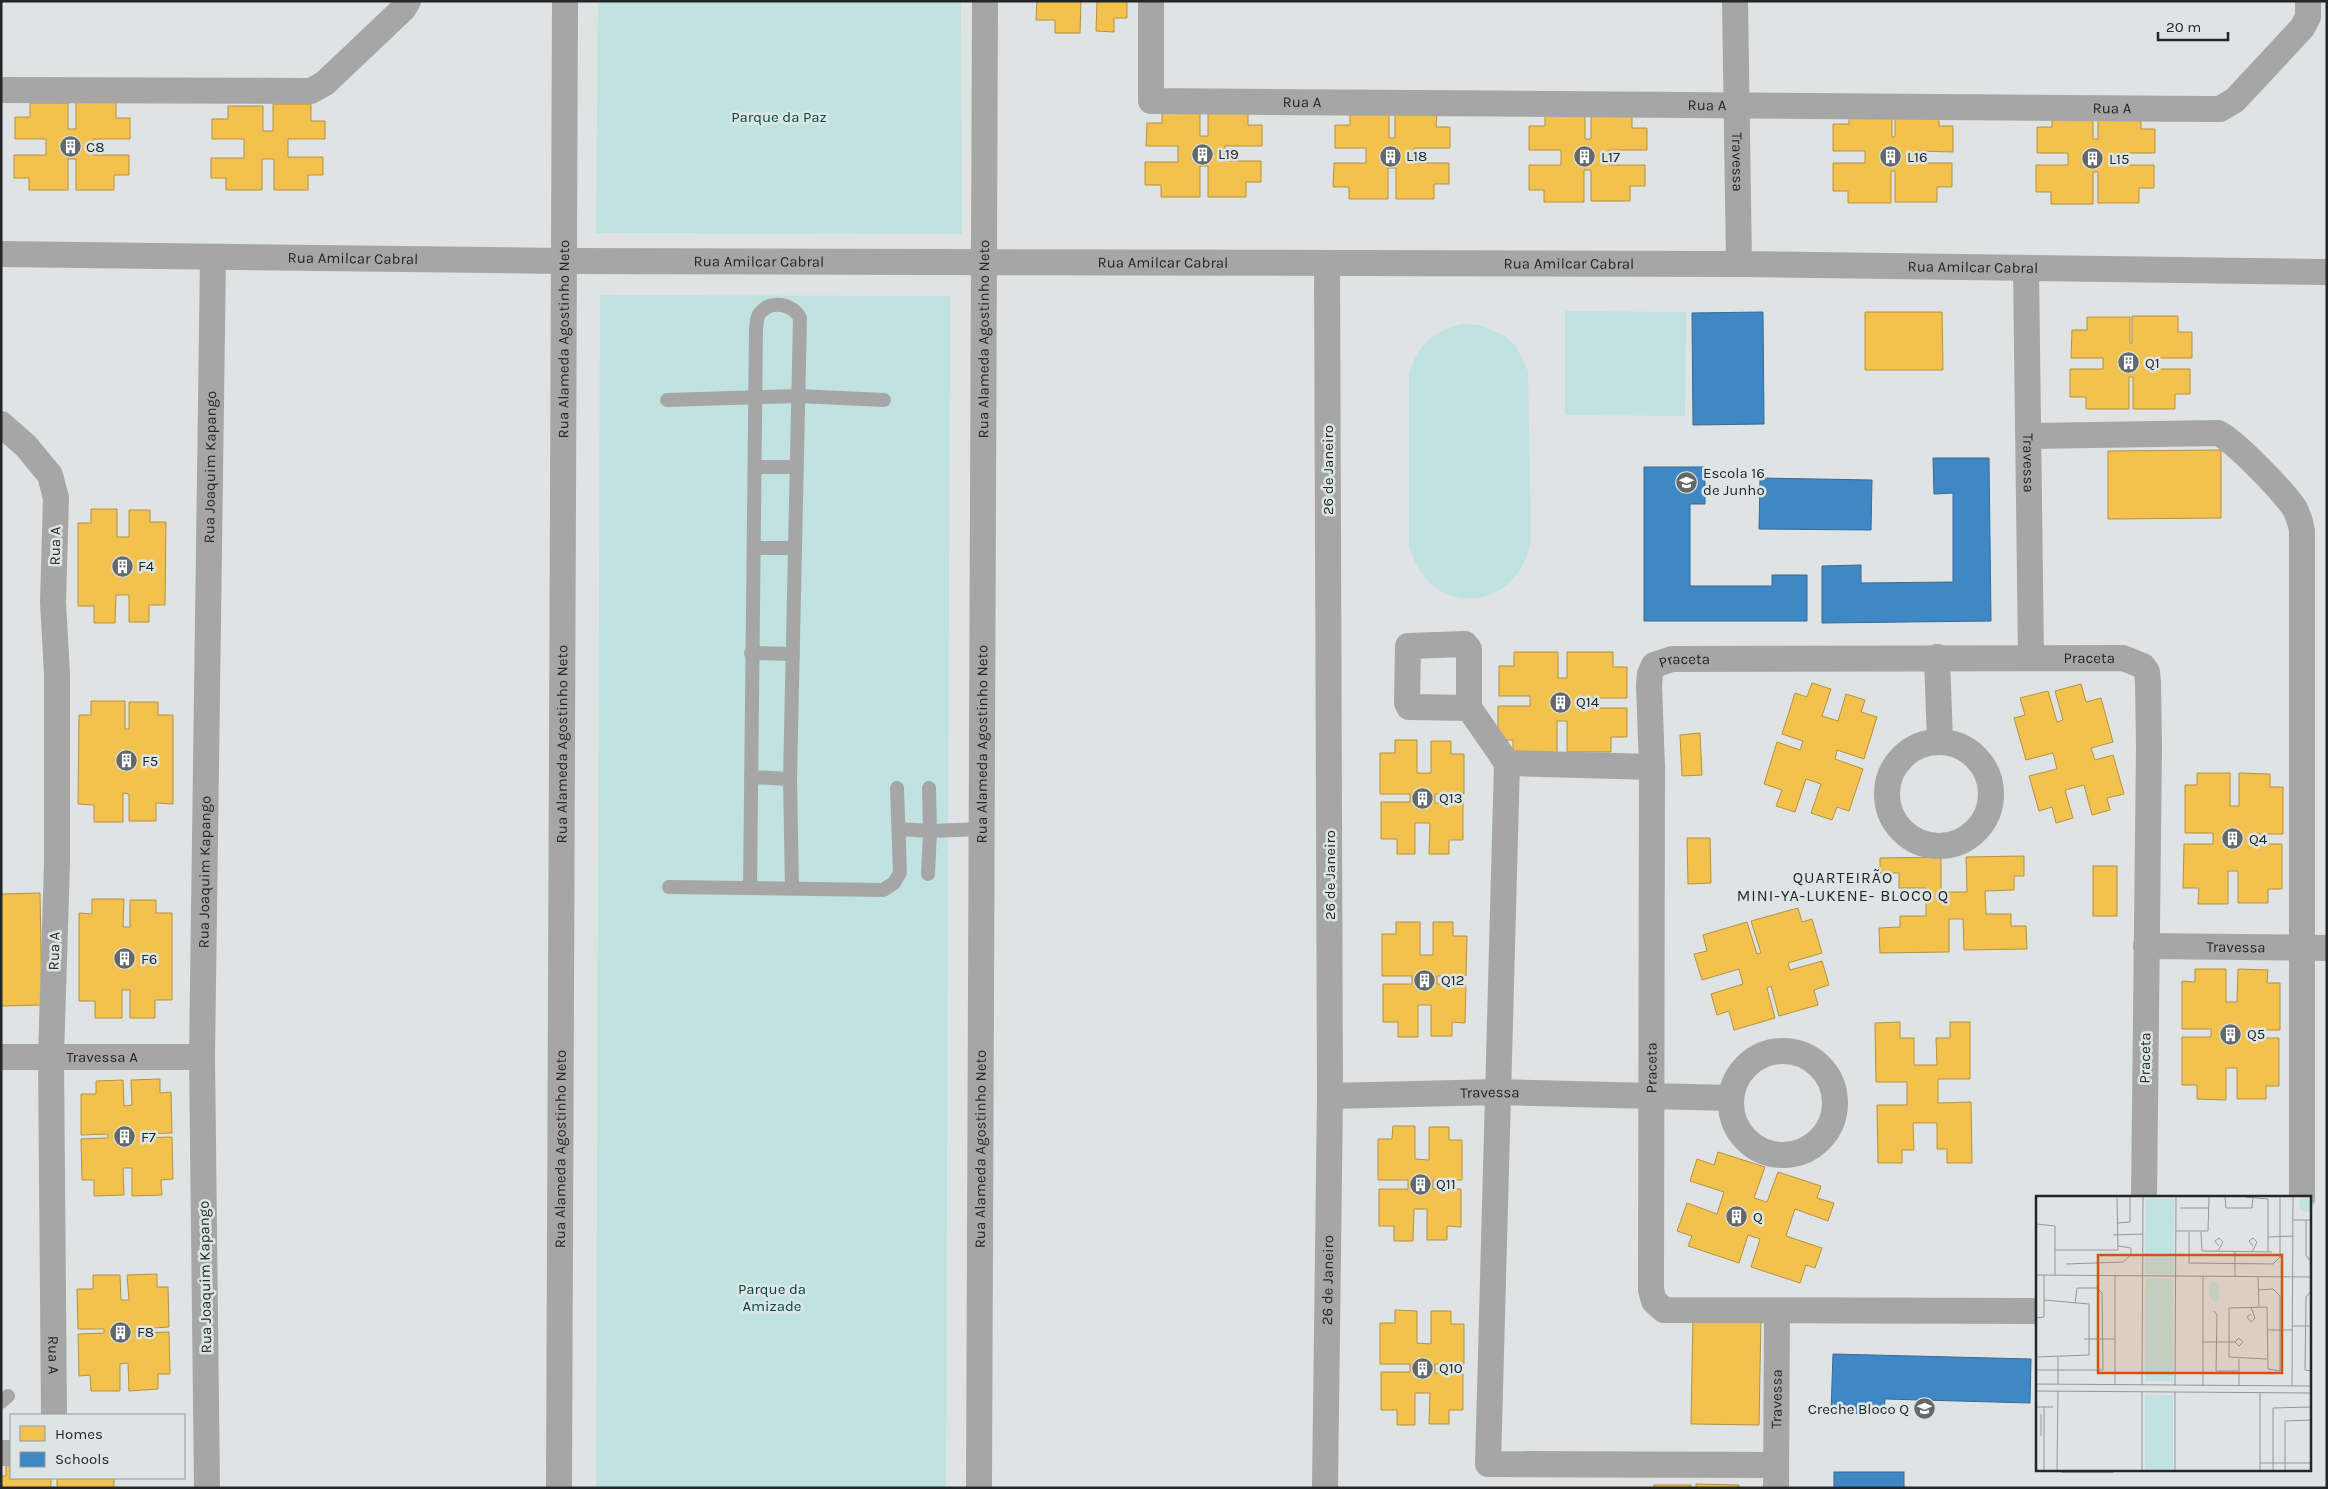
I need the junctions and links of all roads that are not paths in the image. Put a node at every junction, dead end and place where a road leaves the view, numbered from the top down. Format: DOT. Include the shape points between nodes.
graph roads {
  1 [pos="408,1"];
  2 [pos="566,1"];
  3 [pos="985,1"];
  4 [pos="1151,1"];
  5 [pos="1735,1"];
  6 [pos="2308,1"];
  7 [pos="1,90"];
  8 [pos="1736,104"];
  9 [pos="1,254"];
  10 [pos="213,257"];
  11 [pos="565,261"];
  12 [pos="985,262"];
  13 [pos="1327,263"];
  14 [pos="1739,264"];
  15 [pos="2026,269"];
  16 [pos="2327,272"];
  17 [pos="798,396"];
  18 [pos="756,397"];
  19 [pos="667,400"];
  20 [pos="884,400"];
  21 [pos="1,424"];
  22 [pos="2030,436"];
  23 [pos="755,467"];
  24 [pos="796,467"];
  25 [pos="755,548"];
  26 [pos="794,548"];
  27 [pos="751,653"];
  28 [pos="793,654"];
  29 [pos="1937,658"];
  30 [pos="2031,658"];
  31 [pos="1469,708"];
  32 [pos="1940,742"];
  33 [pos="1508,763"];
  34 [pos="1652,767"];
  35 [pos="750,777"];
  36 [pos="790,778"];
  37 [pos="897,788"];
  38 [pos="929,788"];
  39 [pos="898,829"];
  40 [pos="982,830"];
  41 [pos="930,831"];
  42 [pos="928,874"];
  43 [pos="669,886"];
  44 [pos="750,888"];
  45 [pos="792,888"];
  46 [pos="2146,946"];
  47 [pos="2314,948"];
  48 [pos="1,1057"];
  49 [pos="51,1057"];
  50 [pos="202,1057"];
  51 [pos="1498,1092"];
  52 [pos="1330,1096"];
  53 [pos="1651,1096"];
  54 [pos="1730,1098"];
  55 [pos="2144,1196"];
  56 [pos="2302,1196"];
  57 [pos="2036,1311"];
  58 [pos="1777,1312"];
  59 [pos="54,1414"];
  60 [pos="1776,1476"];
  61 [pos="207,1488"];
  62 [pos="560,1488"];
  63 [pos="979,1488"];
  64 [pos="1324,1488"];
  1 -- 7 [label="street" via="403,10 324,83 311,91"];
  2 -- 11 [label="street, Rua Alameda Agostinho Neto"];
  3 -- 12 [label="street, Rua Alameda Agostinho Neto"];
  4 -- 8 [label="street, Rua A" via="1151,101"];
  5 -- 8 [label="street, Travessa"];
  6 -- 8 [label="street, Rua A" via="2308,17 2302,28 2235,100 2220,109"];
  8 -- 14 [label="street, Travessa"];
  9 -- 10 [label="street, Rua Amilcar Cabral"];
  10 -- 11 [label="street, Rua Amilcar Cabral"];
  10 -- 50 [label="street, Rua Joaquim Kapango"];
  11 -- 12 [label="street, Rua Amilcar Cabral"];
  11 -- 62 [label="street, Rua Alameda Agostinho Neto"];
  12 -- 13 [label="street, Rua Amilcar Cabral"];
  12 -- 40 [label="street, Rua Alameda Agostinho Neto"];
  13 -- 14 [label="street, Rua Amilcar Cabral"];
  13 -- 52 [label="street, 26 de Janeiro"];
  14 -- 15 [label="street, Rua Amilcar Cabral"];
  15 -- 16 [label="street, Rua Amilcar Cabral"];
  15 -- 22 [label="street, Travessa"];
  17 -- 18 [label="lane"];
  17 -- 18 [label="lane" via="800,318 787,305 764,309 758,315"];
  17 -- 20 [label="lane"];
  17 -- 24 [label="lane"];
  18 -- 19 [label="lane"];
  18 -- 23 [label="lane"];
  21 -- 49 [label="street, Rua A" via="26,446 50,475 56,498 57,863"];
  22 -- 30 [label="street, Travessa"];
  22 -- 47 [label="street" via="2218,433 2290,502 2300,518"];
  23 -- 24 [label="lane"];
  23 -- 25 [label="lane"];
  24 -- 26 [label="lane"];
  25 -- 26 [label="lane"];
  25 -- 27 [label="lane"];
  26 -- 28 [label="lane"];
  27 -- 28 [label="lane"];
  27 -- 35 [label="lane"];
  28 -- 36 [label="lane"];
  29 -- 30 [label="street, Praceta"];
  29 -- 32 [label="street"];
  29 -- 34 [label="street, Praceta" via="1662,660 1654,665 1650,679"];
  30 -- 46 [label="street, Praceta" via="2123,658 2143,666 2147,672"];
  31 -- 33 [label="street"];
  33 -- 34 [label="street"];
  33 -- 51 [label="street"];
  34 -- 53 [label="street, Praceta"];
  35 -- 36 [label="lane"];
  35 -- 44 [label="lane"];
  36 -- 45 [label="lane"];
  37 -- 39 [label="lane"];
  38 -- 41 [label="lane"];
  39 -- 41 [label="lane"];
  39 -- 45 [label="lane" via="900,873 894,883 883,890"];
  40 -- 41 [label="lane"];
  40 -- 63 [label="street, Rua Alameda Agostinho Neto"];
  41 -- 42 [label="lane"];
  43 -- 44 [label="lane"];
  44 -- 45 [label="lane"];
  46 -- 47 [label="street, Travessa"];
  46 -- 55 [label="street, Praceta"];
  47 -- 56 [label="street" via="2302,1141"];
  48 -- 49 [label="street, Travessa A"];
  49 -- 50 [label="street, Travessa A"];
  49 -- 59 [label="street, Rua A"];
  50 -- 61 [label="street, Rua Joaquim Kapango"];
  51 -- 52 [label="street, Travessa"];
  51 -- 53 [label="street, Travessa"];
  51 -- 60 [label="street" via="1488,1464"];
  52 -- 64 [label="street, 26 de Janeiro"];
  53 -- 54 [label="street, Travessa"];
  53 -- 58 [label="street, Praceta" via="1651,1290 1654,1301 1664,1310"];
  54 -- 54 [label="street" via="1731,1116 1746,1141 1761,1151 1784,1156 1802,1152 1822,1138 1832,1123 1836,1102 1832,1085 1821,1067 1806,1056 1788,1051 1769,1052 1748,1063 1737,1077"];
  57 -- 58 [label="street, Praceta"];
  58 -- 60 [label="street, Travessa"];
}
